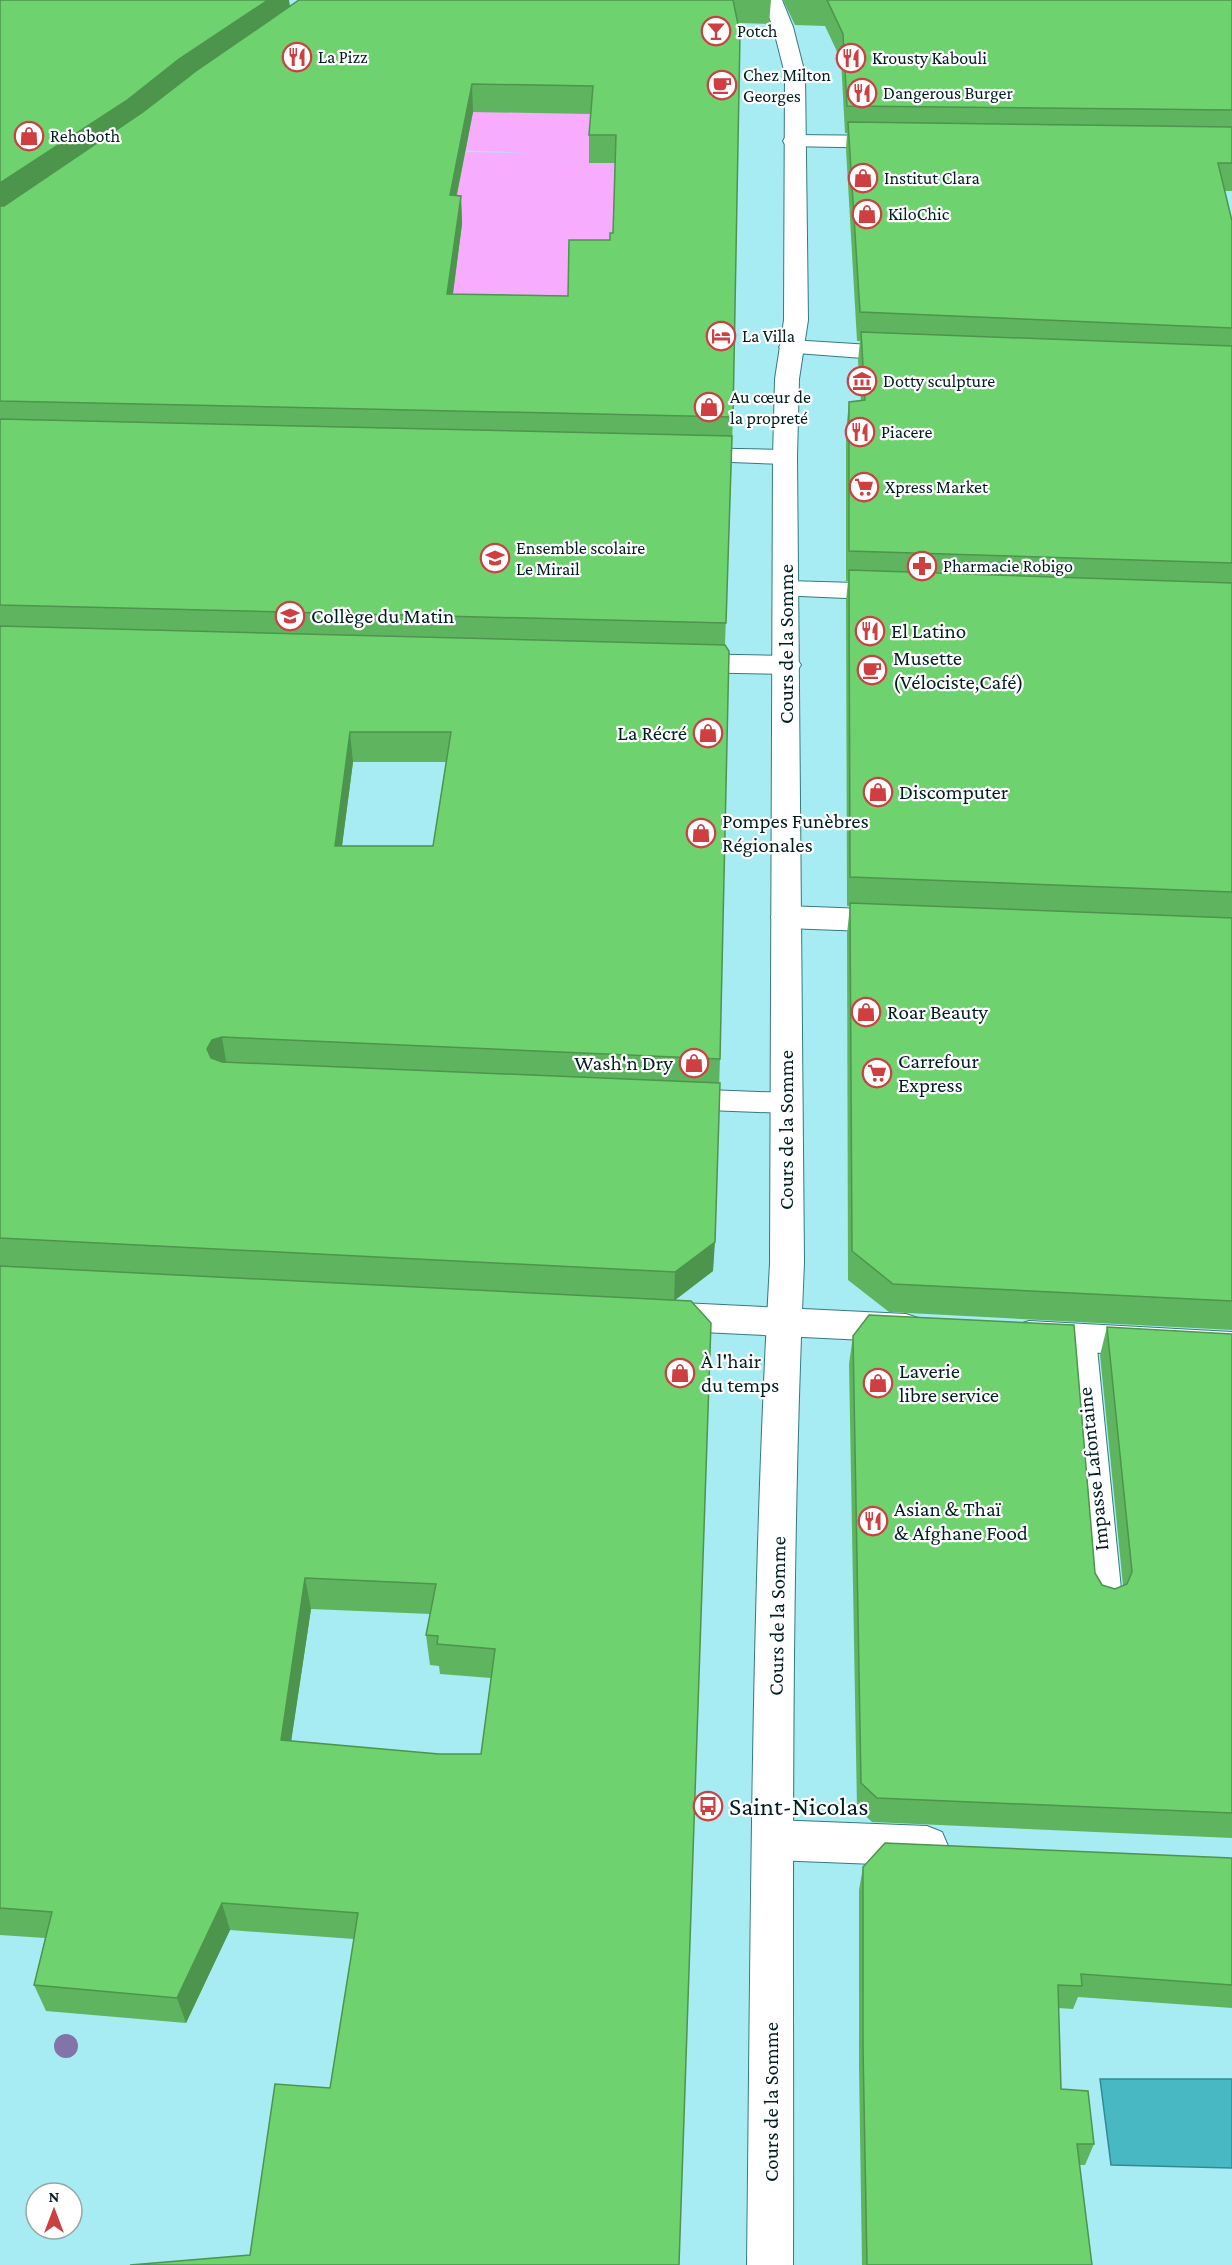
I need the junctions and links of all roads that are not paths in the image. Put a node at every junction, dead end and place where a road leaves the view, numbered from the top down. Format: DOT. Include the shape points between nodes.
graph roads {
  1 [pos="772,0"];
  2 [pos="794,141"];
  3 [pos="909,142"];
  4 [pos="791,347"];
  5 [pos="927,355"];
  6 [pos="668,455"];
  7 [pos="785,457"];
  8 [pos="787,589"];
  9 [pos="921,593"];
  10 [pos="661,662"];
  11 [pos="787,665"];
  12 [pos="786,917"];
  13 [pos="916,922"];
  14 [pos="658,1098"];
  15 [pos="785,1103"];
  16 [pos="633,1315"];
  17 [pos="784,1323"];
  18 [pos="934,1330"];
  19 [pos="1002,1334"];
  20 [pos="1082,1338"];
  21 [pos="1232,1346"];
  22 [pos="1106,1599"];
  23 [pos="773,1840"];
  24 [pos="960,1848"];
  25 [pos="770,2265"];
  1 -- 2 [label="main road, Cours de la Somme" via="795,74"];
  2 -- 3 [label="main road"];
  2 -- 4 [label="main road, Cours de la Somme" via="796,320"];
  4 -- 5 [label="main road"];
  4 -- 7 [label="main road, Cours de la Somme"];
  6 -- 7 [label="main road"];
  7 -- 8 [label="main road, Cours de la Somme"];
  8 -- 9 [label="main road"];
  8 -- 11 [label="main road, Cours de la Somme"];
  10 -- 11 [label="main road"];
  11 -- 12 [label="main road, Cours de la Somme"];
  12 -- 13 [label="main road"];
  12 -- 15 [label="main road, Cours de la Somme"];
  14 -- 15 [label="lane"];
  15 -- 17 [label="main road, Cours de la Somme"];
  16 -- 17 [label="main road"];
  17 -- 18 [label="main road"];
  17 -- 23 [label="main road, Cours de la Somme"];
  19 -- 20 [label="main road"];
  20 -- 21 [label="main road"];
  20 -- 22 [label="lane, Impasse Lafontaine"];
  23 -- 24 [label="main road"];
  23 -- 25 [label="main road, Cours de la Somme"];
}
